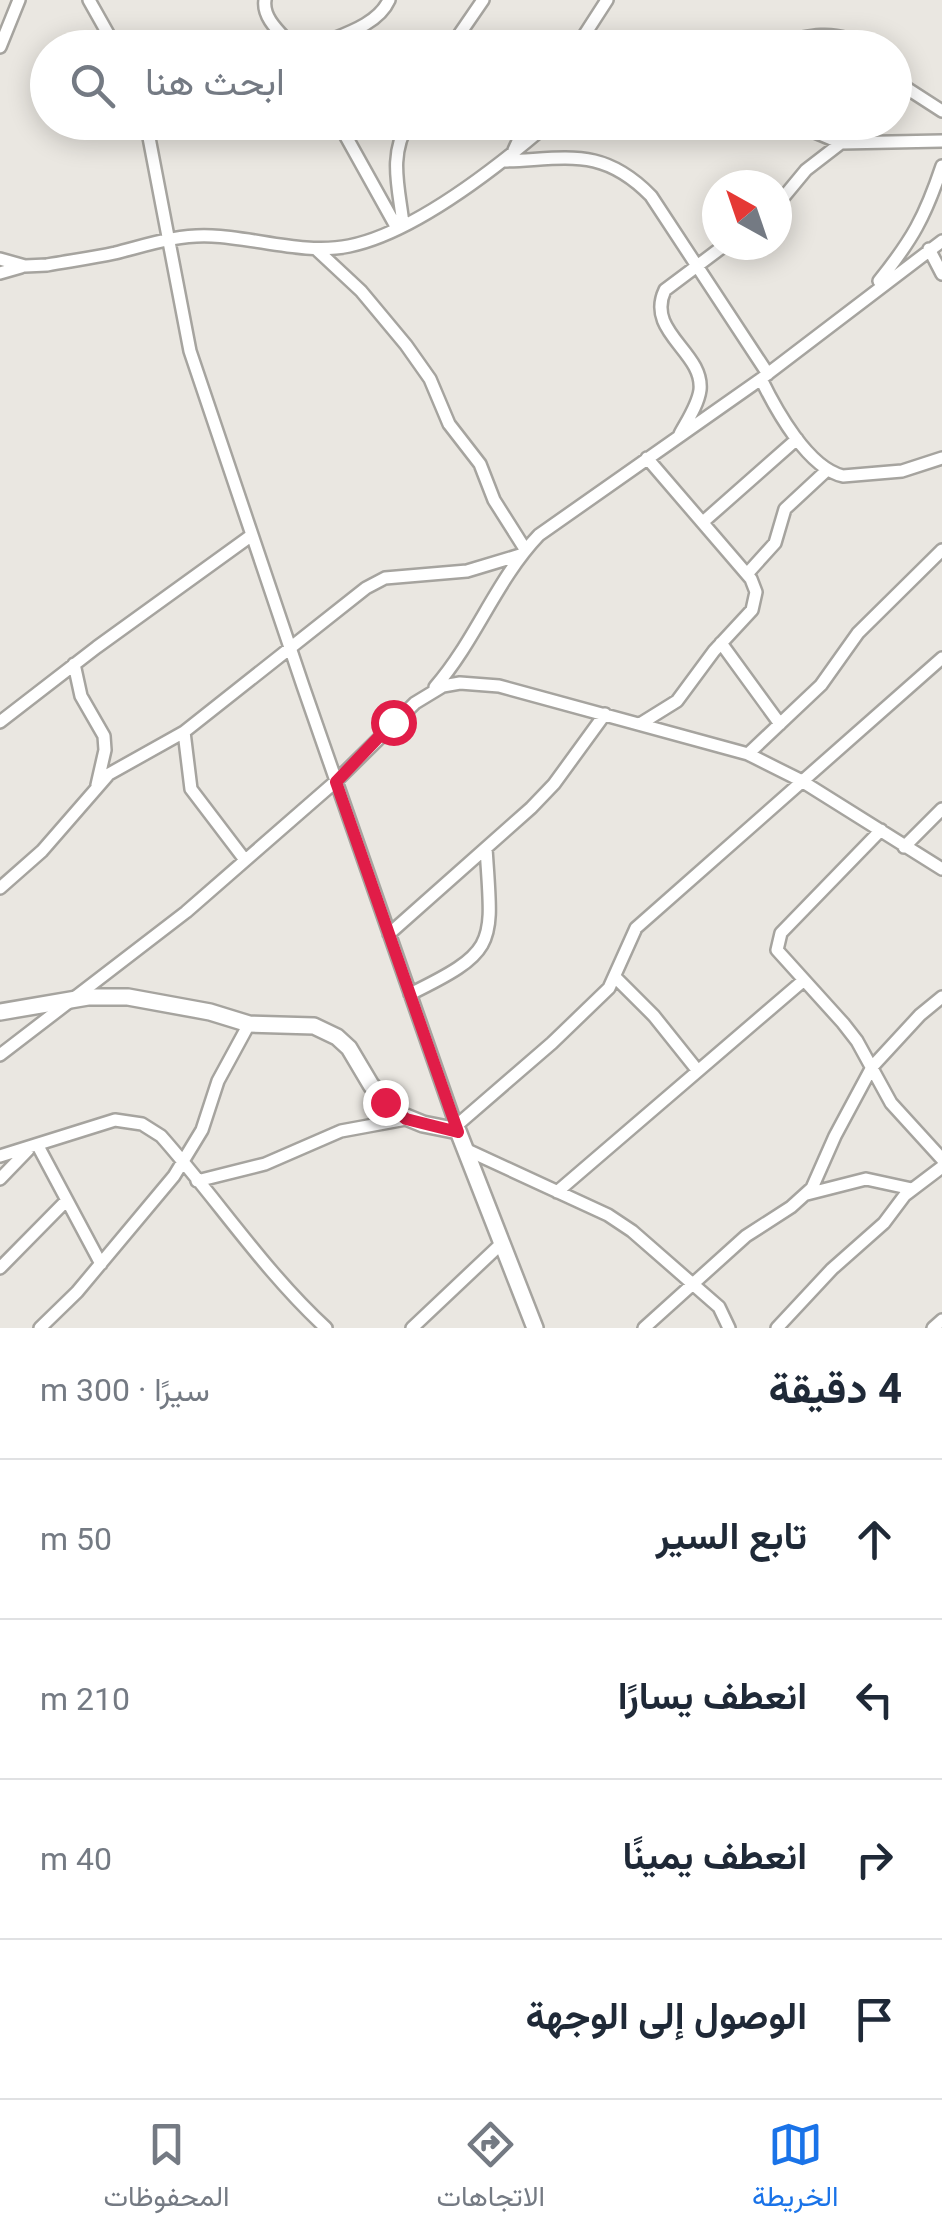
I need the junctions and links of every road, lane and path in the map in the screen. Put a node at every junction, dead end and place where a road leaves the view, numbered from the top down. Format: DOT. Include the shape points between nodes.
graph roads {
  1 [pos="19,0"];
  2 [pos="89,0"];
  3 [pos="265,0"];
  4 [pos="389,0"];
  5 [pos="483,0"];
  6 [pos="606,0"];
  7 [pos="106,30"];
  8 [pos="278,30"];
  9 [pos="352,30"];
  10 [pos="462,30"];
  11 [pos="587,30"];
  12 [pos="0,47"];
  13 [pos="912,91"];
  14 [pos="912,91"];
  15 [pos="942,102"];
  16 [pos="942,111"];
  17 [pos="153,140"];
  18 [pos="349,140"];
  19 [pos="400,140"];
  20 [pos="517,140"];
  21 [pos="528,140"];
  22 [pos="834,140"];
  23 [pos="942,140"];
  24 [pos="841,143"];
  25 [pos="508,157"];
  26 [pos="942,166"];
  27 [pos="792,187"];
  28 [pos="400,226"];
  29 [pos="170,238"];
  30 [pos="942,241"];
  31 [pos="316,249"];
  32 [pos="930,249"];
  33 [pos="0,259"];
  34 [pos="703,260"];
  35 [pos="696,265"];
  36 [pos="26,266"];
  37 [pos="0,274"];
  38 [pos="942,274"];
  39 [pos="867,296"];
  40 [pos="764,376"];
  41 [pos="679,436"];
  42 [pos="797,439"];
  43 [pos="648,458"];
  44 [pos="942,458"];
  45 [pos="826,470"];
  46 [pos="703,522"];
  47 [pos="252,535"];
  48 [pos="942,550"];
  49 [pos="522,552"];
  50 [pos="747,574"];
  51 [pos="721,643"];
  52 [pos="290,648"];
  53 [pos="74,664"];
  54 [pos="940,666"];
  55 [pos="432,690"];
  56 [pos="606,714"];
  57 [pos="0,722"];
  58 [pos="640,724"];
  59 [pos="780,724"];
  60 [pos="184,732"];
  61 [pos="748,754"];
  62 [pos="800,780"];
  63 [pos="336,782"];
  64 [pos="97,785"];
  65 [pos="942,809"];
  66 [pos="881,830"];
  67 [pos="904,847"];
  68 [pos="486,848"];
  69 [pos="245,860"];
  70 [pos="942,869"];
  71 [pos="0,888"];
  72 [pos="389,934"];
  73 [pos="615,977"];
  74 [pos="804,980"];
  75 [pos="410,994"];
  76 [pos="942,997"];
  77 [pos="71,999"];
  78 [pos="0,1012"];
  79 [pos="249,1024"];
  80 [pos="0,1055"];
  81 [pos="872,1067"];
  82 [pos="698,1072"];
  83 [pos="406,1119"];
  84 [pos="457,1129"];
  85 [pos="33,1148"];
  86 [pos="465,1149"];
  87 [pos="0,1156"];
  88 [pos="182,1163"];
  89 [pos="942,1163"];
  90 [pos="0,1178"];
  91 [pos="197,1181"];
  92 [pos="912,1189"];
  93 [pos="557,1192"];
  94 [pos="806,1194"];
  95 [pos="66,1200"];
  96 [pos="502,1243"];
  97 [pos="101,1264"];
  98 [pos="0,1268"];
  99 [pos="692,1284"];
  100 [pos="942,1320"];
  101 [pos="785,1326"];
  102 [pos="40,1328"];
  103 [pos="326,1328"];
  104 [pos="412,1328"];
  105 [pos="535,1328"];
  106 [pos="644,1328"];
  107 [pos="729,1328"];
  108 [pos="933,1328"];
  1 -- 12 [label="street"];
  2 -- 7 [label="street"];
  3 -- 8 [label="street" via="263,9"];
  4 -- 9 [label="street" via="380,14"];
  5 -- 10 [label="street"];
  6 -- 11 [label="street"];
  13 -- 15 [label="street"];
  14 -- 16 [label="street"];
  17 -- 29 [label="street"];
  18 -- 28 [label="street"];
  19 -- 28 [label="street"];
  20 -- 25 [label="street"];
  21 -- 25 [label="street"];
  22 -- 24 [label="street"];
  23 -- 24 [label="street"];
  24 -- 27 [label="street"];
  25 -- 28 [label="street"];
  25 -- 35 [label="street" via="590,158 621,170 651,196"];
  26 -- 39 [label="street" via="911,242"];
  28 -- 31 [label="street" via="349,246"];
  29 -- 31 [label="street" via="212,236"];
  29 -- 36 [label="street"];
  29 -- 47 [label="street" via="190,351"];
  30 -- 32 [label="street"];
  31 -- 49 [label="street" via="422,368 449,424 480,464"];
  32 -- 38 [label="street"];
  32 -- 39 [label="street"];
  33 -- 36 [label="street"];
  34 -- 35 [label="street"];
  35 -- 40 [label="street"];
  35 -- 41 [label="street" via="660,301 663,324 700,384"];
  36 -- 37 [label="street"];
  39 -- 40 [label="street"];
  40 -- 41 [label="street"];
  40 -- 42 [label="street"];
  41 -- 43 [label="street"];
  42 -- 45 [label="street"];
  42 -- 46 [label="street"];
  43 -- 46 [label="street"];
  43 -- 49 [label="street"];
  44 -- 45 [label="street" via="902,471 843,476"];
  45 -- 50 [label="street" via="785,509 775,543"];
  46 -- 50 [label="street"];
  47 -- 52 [label="street"];
  47 -- 53 [label="street"];
  48 -- 59 [label="street"];
  49 -- 52 [label="street" via="466,571 376,581"];
  49 -- 55 [label="street" via="466,648"];
  50 -- 51 [label="street" via="756,592 752,610"];
  51 -- 58 [label="street" via="677,701"];
  51 -- 59 [label="street"];
  52 -- 60 [label="street"];
  52 -- 63 [label="street"];
  53 -- 57 [label="street"];
  53 -- 64 [label="street" via="80,696 104,736"];
  54 -- 62 [label="street"];
  55 -- 56 [label="street" via="460,683 499,686"];
  55 -- 63 [label="street"];
  56 -- 58 [label="street"];
  56 -- 68 [label="street" via="554,784"];
  58 -- 61 [label="street"];
  59 -- 61 [label="street"];
  60 -- 64 [label="street" via="120,765"];
  60 -- 69 [label="street" via="191,790"];
  61 -- 62 [label="street"];
  62 -- 66 [label="street"];
  62 -- 73 [label="street" via="636,928"];
  63 -- 69 [label="street"];
  63 -- 72 [label="street"];
  64 -- 71 [label="street" via="42,851"];
  65 -- 67 [label="street"];
  66 -- 67 [label="street"];
  66 -- 74 [label="street" via="777,941 777,950"];
  67 -- 70 [label="street"];
  68 -- 72 [label="street"];
  68 -- 75 [label="street" via="488,920 481,950 462,969"];
  69 -- 77 [label="street"];
  72 -- 75 [label="street"];
  73 -- 82 [label="street"];
  73 -- 84 [label="street"];
  74 -- 81 [label="street"];
  74 -- 82 [label="street"];
  75 -- 84 [label="street"];
  76 -- 81 [label="street"];
  77 -- 78 [label="street"];
  77 -- 79 [label="street" via="128,997"];
  77 -- 80 [label="street"];
  79 -- 83 [label="street" via="324,1029 349,1048 385,1102"];
  79 -- 88 [label="street"];
  81 -- 89 [label="street" via="892,1103"];
  81 -- 94 [label="street"];
  82 -- 93 [label="street"];
  83 -- 84 [label="street"];
  83 -- 91 [label="street" via="341,1132 264,1164"];
  84 -- 86 [label="street"];
  85 -- 87 [label="street"];
  85 -- 88 [label="street" via="129,1120 161,1136"];
  85 -- 90 [label="street"];
  85 -- 95 [label="street"];
  86 -- 93 [label="street"];
  86 -- 96 [label="street"];
  88 -- 91 [label="street"];
  88 -- 97 [label="street"];
  89 -- 92 [label="street"];
  91 -- 103 [label="street" via="298,1305"];
  92 -- 94 [label="street" via="866,1179"];
  92 -- 101 [label="street"];
  93 -- 99 [label="street" via="632,1231"];
  94 -- 99 [label="street"];
  95 -- 97 [label="street"];
  95 -- 98 [label="street"];
  96 -- 104 [label="street"];
  96 -- 105 [label="street"];
  97 -- 102 [label="street"];
  99 -- 106 [label="street"];
  99 -- 107 [label="street" via="719,1307"];
  100 -- 108 [label="street"];
}
